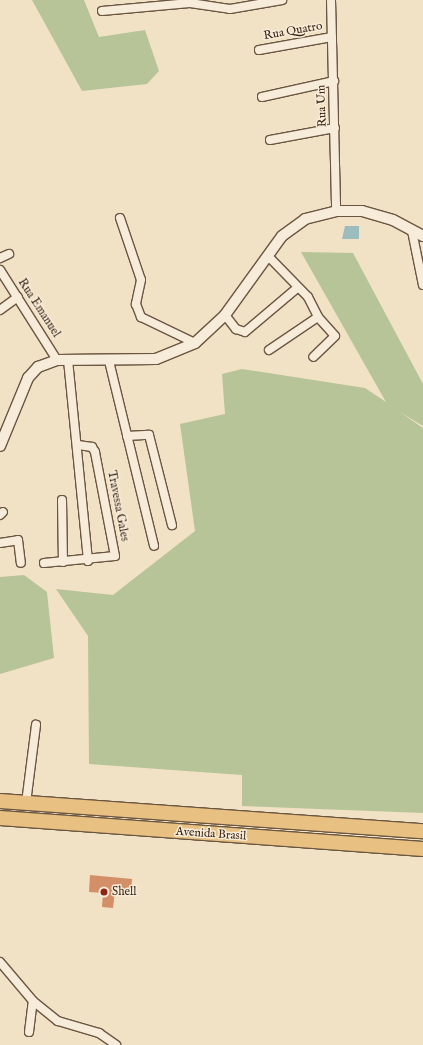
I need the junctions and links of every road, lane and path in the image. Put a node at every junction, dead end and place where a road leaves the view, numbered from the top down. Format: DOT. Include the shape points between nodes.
graph roads {
  1 [pos="282,0"];
  2 [pos="331,0"];
  3 [pos="217,4"];
  4 [pos="102,11"];
  5 [pos="332,37"];
  6 [pos="259,50"];
  7 [pos="334,81"];
  8 [pos="262,97"];
  9 [pos="335,128"];
  10 [pos="270,140"];
  11 [pos="336,211"];
  12 [pos="120,218"];
  13 [pos="412,231"];
  14 [pos="423,236"];
  15 [pos="9,254"];
  16 [pos="268,256"];
  17 [pos="0,258"];
  18 [pos="0,270"];
  19 [pos="423,285"];
  20 [pos="297,288"];
  21 [pos="18,297"];
  22 [pos="0,310"];
  23 [pos="225,315"];
  24 [pos="318,317"];
  25 [pos="195,343"];
  26 [pos="269,350"];
  27 [pos="313,358"];
  28 [pos="57,360"];
  29 [pos="68,360"];
  30 [pos="108,361"];
  31 [pos="127,436"];
  32 [pos="78,445"];
  33 [pos="0,446"];
  34 [pos="62,500"];
  35 [pos="172,525"];
  36 [pos="0,543"];
  37 [pos="154,546"];
  38 [pos="88,561"];
  39 [pos="64,562"];
  40 [pos="21,563"];
  41 [pos="44,563"];
  42 [pos="36,725"];
  43 [pos="0,801"];
  44 [pos="26,803"];
  45 [pos="0,818"];
  46 [pos="423,831"];
  47 [pos="423,849"];
  48 [pos="0,965"];
  49 [pos="33,1001"];
  50 [pos="29,1032"];
  51 [pos="116,1045"];
  1 -- 3 [label="street"];
  2 -- 5 [label="street, Rua Um"];
  3 -- 4 [label="street"];
  5 -- 6 [label="street, Rua Quatro"];
  5 -- 7 [label="street, Rua Um"];
  7 -- 8 [label="street"];
  7 -- 9 [label="street, Rua Um"];
  9 -- 10 [label="street"];
  9 -- 11 [label="street, Rua Um"];
  11 -- 13 [label="street" via="377,214"];
  11 -- 16 [label="street" via="314,216 294,226"];
  12 -- 25 [label="street" via="140,280 136,304 141,317"];
  13 -- 14 [label="street"];
  13 -- 19 [label="street"];
  15 -- 17 [label="street"];
  16 -- 20 [label="street"];
  16 -- 23 [label="street"];
  18 -- 21 [label="street, Rua Emanuel"];
  20 -- 23 [label="street" via="245,332 240,332"];
  20 -- 24 [label="street" via="308,297"];
  21 -- 22 [label="street"];
  21 -- 28 [label="street, Rua Emanuel"];
  23 -- 25 [label="street"];
  24 -- 26 [label="street"];
  24 -- 27 [label="street" via="335,336"];
  25 -- 30 [label="street" via="156,359"];
  28 -- 29 [label="street"];
  28 -- 33 [label="street" via="38,367 28,378"];
  29 -- 30 [label="street"];
  29 -- 32 [label="street"];
  30 -- 31 [label="street"];
  31 -- 35 [label="street" via="149,435"];
  31 -- 37 [label="street"];
  32 -- 38 [label="street"];
  32 -- 38 [label="street, Travessa Gales" via="92,447 95,452 116,556"];
  34 -- 39 [label="street"];
  36 -- 40 [label="street" via="18,540"];
  38 -- 39 [label="street, Travessa Gales"];
  39 -- 41 [label="street, Travessa Gales"];
  42 -- 44 [label="street"];
  43 -- 44 [label="highway, Avenida Brasil"];
  44 -- 46 [label="highway, Avenida Brasil"];
  45 -- 47 [label="highway, Avenida Brasil"];
  48 -- 49 [label="street"];
  49 -- 50 [label="street"];
  49 -- 51 [label="street" via="58,1021 99,1033"];
}
